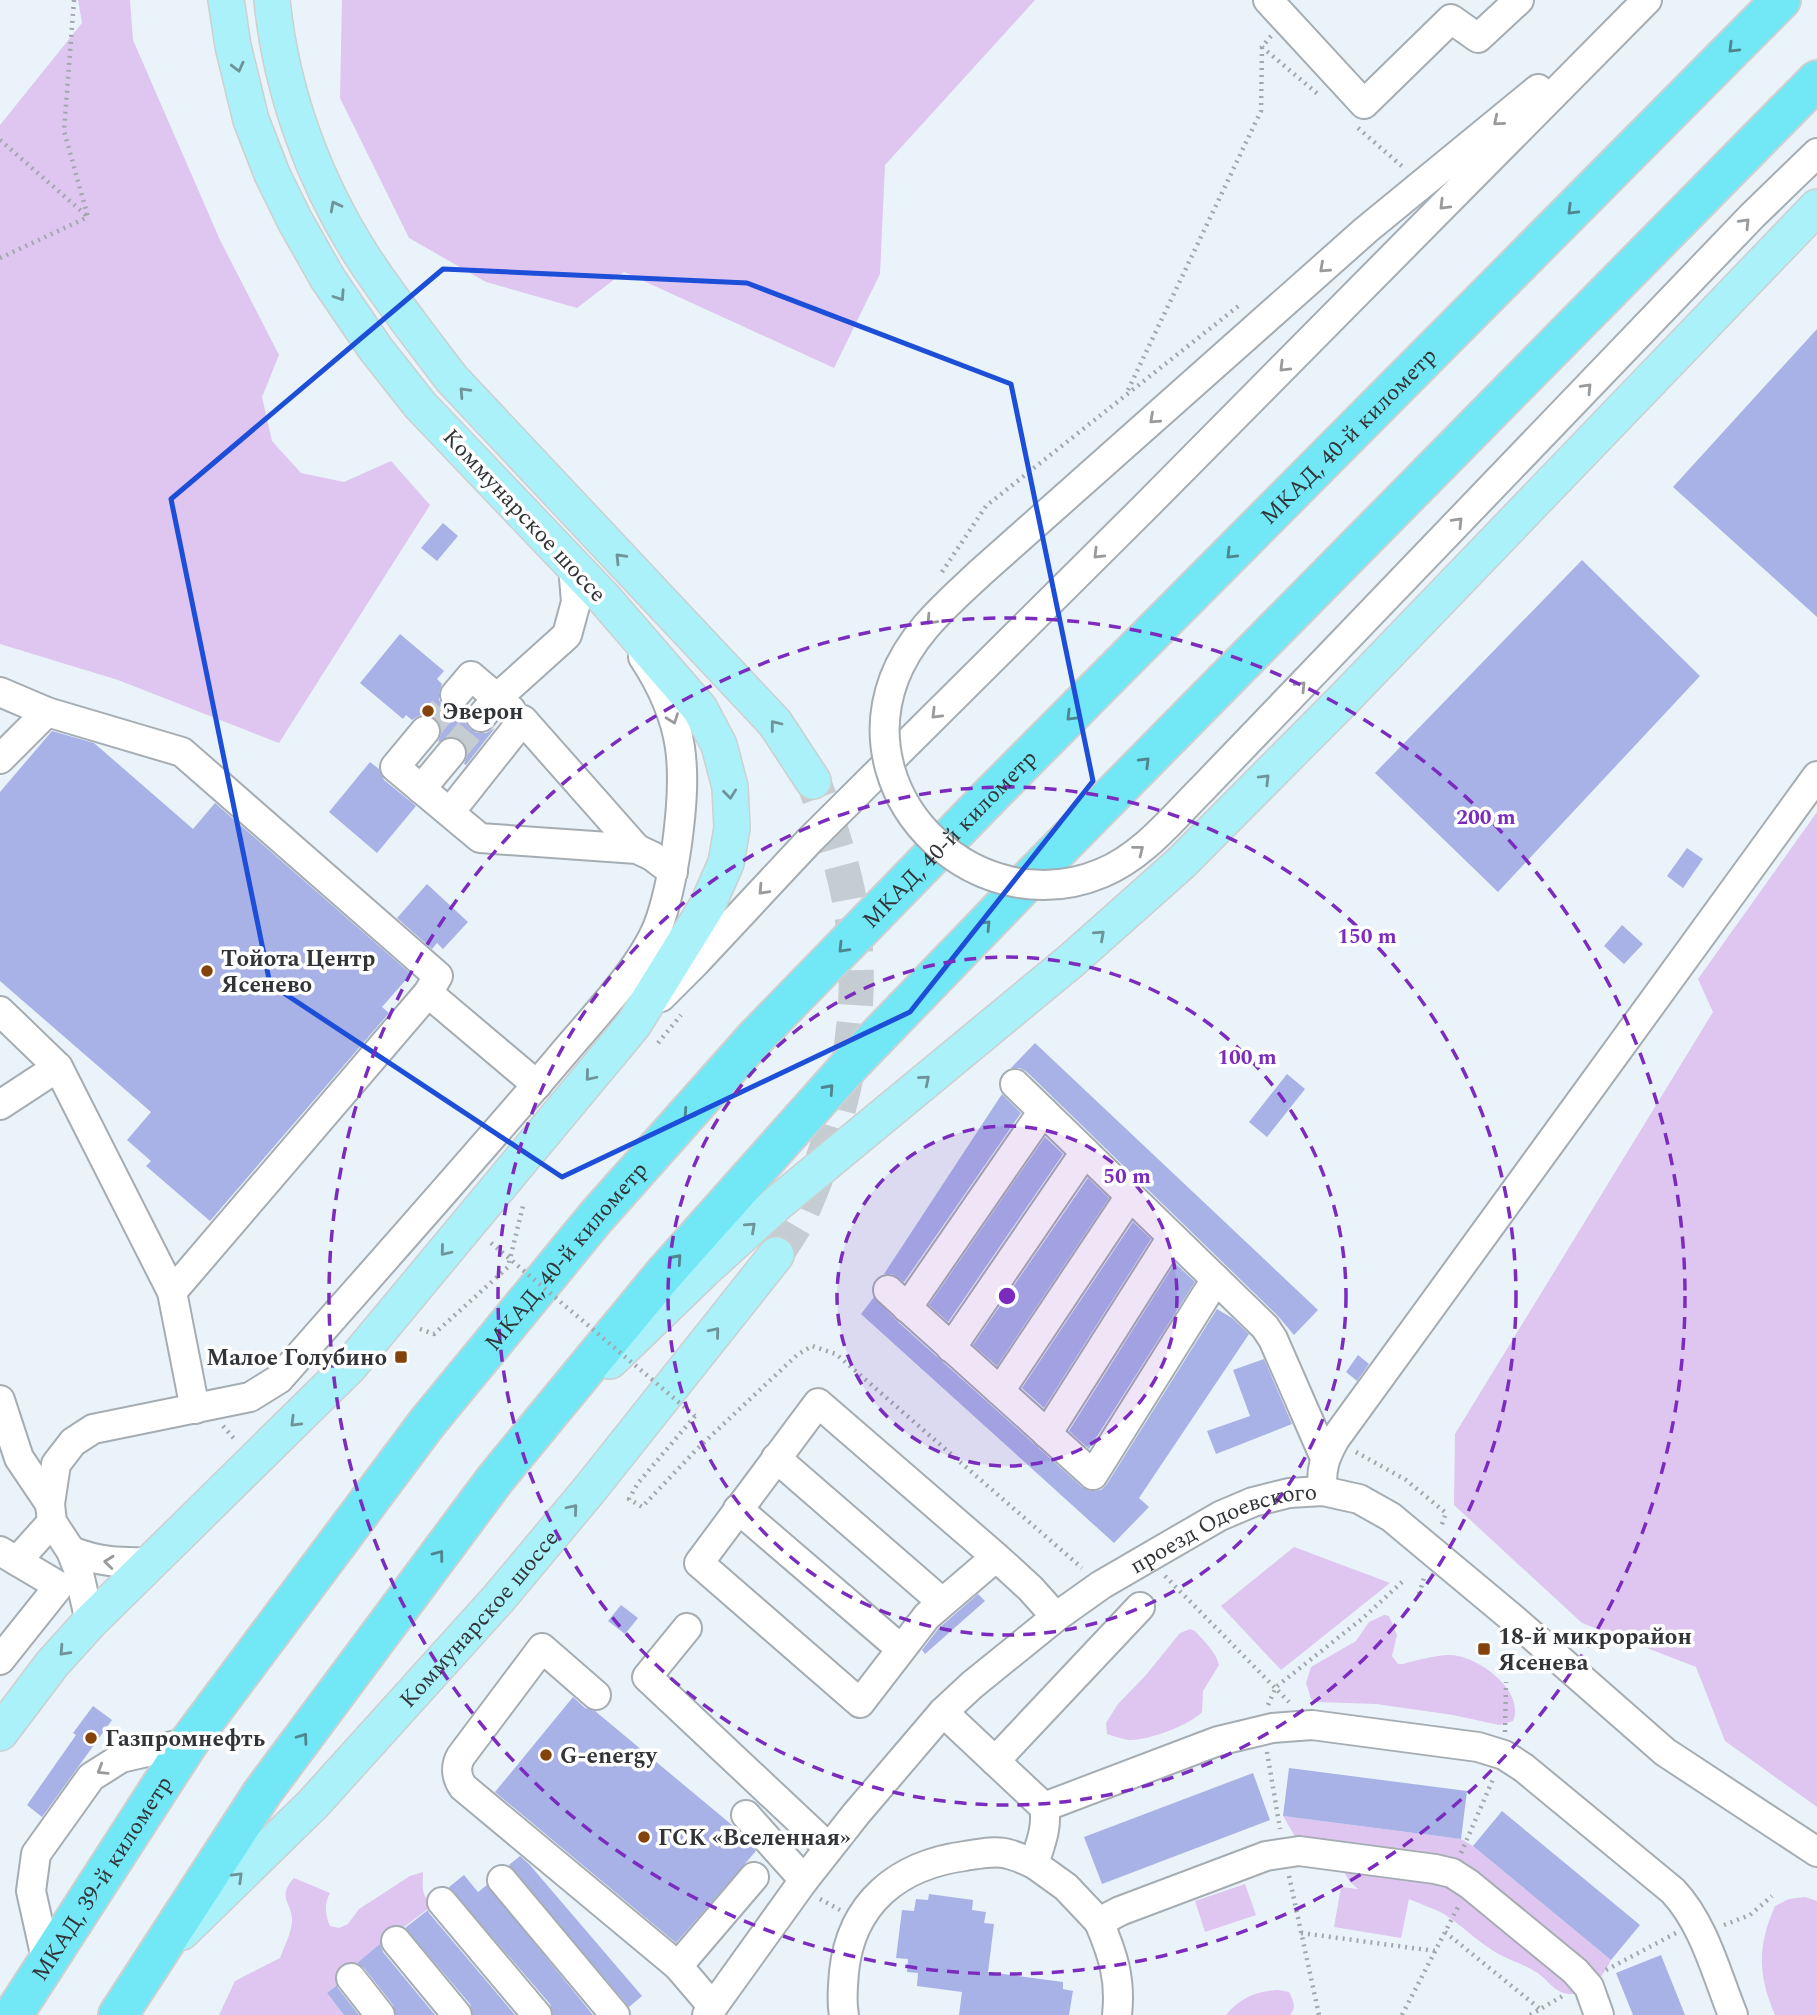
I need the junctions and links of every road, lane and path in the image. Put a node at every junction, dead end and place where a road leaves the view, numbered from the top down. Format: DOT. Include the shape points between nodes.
graph roads {
  1 [pos="74,0"];
  2 [pos="226,0"];
  3 [pos="272,0"];
  4 [pos="1519,0"];
  5 [pos="1646,0"];
  6 [pos="1781,0"];
  7 [pos="1277,9"];
  8 [pos="1262,47"];
  9 [pos="1817,80"];
  10 [pos="1324,99"];
  11 [pos="1354,125"];
  12 [pos="0,140"];
  13 [pos="1817,153"];
  14 [pos="1396,177"];
  15 [pos="1817,206"];
  16 [pos="88,216"];
  17 [pos="0,258"];
  18 [pos="1244,302"];
  19 [pos="1126,394"];
  20 [pos="573,566"];
  21 [pos="942,573"];
  22 [pos="603,597"];
  23 [pos="0,692"];
  24 [pos="455,695"];
  25 [pos="489,707"];
  26 [pos="47,712"];
  27 [pos="523,720"];
  28 [pos="425,731"];
  29 [pos="451,753"];
  30 [pos="0,759"];
  31 [pos="1817,776"];
  32 [pos="813,781"];
  33 [pos="421,789"];
  34 [pos="450,812"];
  35 [pos="637,849"];
  36 [pos="673,872"];
  37 [pos="428,993"];
  38 [pos="687,1008"];
  39 [pos="0,1012"];
  40 [pos="643,1037"];
  41 [pos="58,1067"];
  42 [pos="1015,1084"];
  43 [pos="537,1085"];
  44 [pos="0,1105"];
  45 [pos="1043,1111"];
  46 [pos="1085,1152"];
  47 [pos="1130,1196"];
  48 [pos="530,1197"];
  49 [pos="1172,1237"];
  50 [pos="491,1243"];
  51 [pos="776,1255"];
  52 [pos="1216,1279"];
  53 [pos="172,1292"];
  54 [pos="420,1329"];
  55 [pos="951,1348"];
  56 [pos="1000,1391"];
  57 [pos="0,1400"];
  58 [pos="195,1409"];
  59 [pos="1047,1434"];
  60 [pos="524,1444"];
  61 [pos="776,1458"];
  62 [pos="1325,1458"];
  63 [pos="1322,1491"];
  64 [pos="629,1499"];
  65 [pos="738,1509"];
  66 [pos="51,1513"];
  67 [pos="71,1551"];
  68 [pos="8,1556"];
  69 [pos="996,1557"];
  70 [pos="1148,1558"];
  71 [pos="150,1562"];
  72 [pos="1402,1582"];
  73 [pos="942,1602"];
  74 [pos="1140,1607"];
  75 [pos="1056,1617"];
  76 [pos="90,1622"];
  77 [pos="687,1628"];
  78 [pos="901,1649"];
  79 [pos="0,1660"];
  80 [pos="1506,1682"];
  81 [pos="1276,1686"];
  82 [pos="596,1695"];
  83 [pos="943,1712"];
  84 [pos="1297,1725"];
  85 [pos="0,1733"];
  86 [pos="189,1742"];
  87 [pos="1504,1755"];
  88 [pos="995,1761"];
  89 [pos="1044,1807"];
  90 [pos="746,1815"];
  91 [pos="829,1847"];
  92 [pos="1817,1852"];
  93 [pos="1034,1864"];
  94 [pos="754,1877"];
  95 [pos="1461,1878"];
  96 [pos="502,1880"];
  97 [pos="804,1880"];
  98 [pos="1772,1896"];
  99 [pos="442,1902"];
  100 [pos="1099,1922"];
  101 [pos="1698,1928"];
  102 [pos="1445,1932"];
  103 [pos="1301,1933"];
  104 [pos="396,1941"];
  105 [pos="1435,1951"];
  106 [pos="155,1959"];
  107 [pos="47,1963"];
  108 [pos="678,1966"];
  109 [pos="351,1979"];
  110 [pos="1585,1983"];
  111 [pos="1540,2010"];
  112 [pos="710,2011"];
  113 [pos="13,2015"];
  114 [pos="118,2015"];
  115 [pos="380,2015"];
  116 [pos="457,2015"];
  117 [pos="537,2015"];
  118 [pos="615,2015"];
  119 [pos="844,2015"];
  120 [pos="1118,2015"];
  121 [pos="1402,2015"];
  122 [pos="1530,2015"];
  123 [pos="1599,2015"];
  124 [pos="1733,2015"];
  1 -- 16 [label="path" via="64,131"];
  2 -- 20 [label="main road, Коммунарское шоссе, one-way" via="251,120 284,197 328,279 420,405"];
  32 -- 3 [label="main road, Коммунарское шоссе, one-way" via="775,723 452,379 398,308 362,256 311,155 293,107"];
  4 -- 7 [label="street" via="1478,38 1451,19 1364,104"];
  5 -- 13 [label="street, one-way, bridge" via="1366,230 980,573 918,634 893,681 887,708 889,762 910,813 946,853 994,878 1048,886 1101,874 1147,845"];
  5 -- 40 [label="street, one-way" via="810,840 696,962"];
  6 -- 86 [label="highway, МКАД, 40-й километр, one-way" via="756,1037 596,1217 427,1423"];
  7 -- 8 [label="path"];
  8 -- 10 [label="path"];
  8 -- 19 [label="path" via="1261,111"];
  60 -- 9 [label="highway, one-way" via="663,1275 850,1065"];
  11 -- 14 [label="path" via="1406,169"];
  12 -- 16 [label="path"];
  60 -- 15 [label="main road, one-way" via="779,1202 1072,960 1181,863"];
  16 -- 17 [label="path"];
  18 -- 19 [label="path"];
  19 -- 21 [label="path" via="986,506"];
  20 -- 22 [label="main road, Коммунарское шоссе"];
  20 -- 25 [label="street" via="576,603 567,635"];
  22 -- 36 [label="street, one-way" via="652,671 675,721 684,763"];
  22 -- 40 [label="main road, Коммунарское шоссе, one-way" via="700,709 719,745 730,787 732,828 726,863"];
  23 -- 26 [label="street"];
  24 -- 25 [label="street" via="471,676"];
  25 -- 27 [label="street"];
  26 -- 30 [label="street"];
  26 -- 37 [label="street" via="182,752 438,976"];
  27 -- 34 [label="street"];
  27 -- 35 [label="street"];
  28 -- 33 [label="street" via="395,767"];
  29 -- 33 [label="street"];
  31 -- 62 [label="street"];
  33 -- 34 [label="street"];
  34 -- 35 [label="street" via="480,838"];
  35 -- 36 [label="street"];
  36 -- 43 [label="street" via="658,927 632,971"];
  37 -- 43 [label="street"];
  37 -- 53 [label="street"];
  38 -- 40 [label="path"];
  39 -- 41 [label="street"];
  40 -- 71 [label="main road, Коммунарское шоссе, one-way" via="349,1367"];
  41 -- 44 [label="street"];
  41 -- 53 [label="street"];
  42 -- 45 [label="street"];
  43 -- 58 [label="street" via="279,1379 250,1396"];
  45 -- 46 [label="street"];
  45 -- 55 [label="street" via="897,1299"];
  46 -- 47 [label="street"];
  46 -- 55 [label="street"];
  47 -- 49 [label="street"];
  47 -- 56 [label="street"];
  48 -- 54 [label="path" via="521,1208 509,1267 434,1334"];
  49 -- 52 [label="street"];
  49 -- 59 [label="street"];
  50 -- 64 [label="path, bridge" via="695,1416"];
  106 -- 51 [label="main road, Коммунарское шоссе, one-way" via="313,1804 499,1598"];
  52 -- 59 [label="street" via="1093,1475"];
  52 -- 62 [label="street" via="1273,1339"];
  53 -- 58 [label="street"];
  55 -- 56 [label="street"];
  56 -- 59 [label="street"];
  57 -- 66 [label="street" via="19,1458"];
  58 -- 66 [label="street" via="93,1429 74,1442 57,1464"];
  106 -- 60 [label="highway, one-way" via="262,1793"];
  61 -- 65 [label="street"];
  61 -- 69 [label="street" via="818,1403"];
  61 -- 73 [label="street"];
  62 -- 63 [label="street"];
  63 -- 70 [label="street, проезд Одоевского" via="1253,1502"];
  63 -- 92 [label="street, проезд Одоевского" via="1359,1499 1391,1517 1665,1752"];
  65 -- 78 [label="street"];
  65 -- 78 [label="street" via="698,1563 860,1703"];
  66 -- 67 [label="street"];
  66 -- 68 [label="street"];
  71 -- 67 [label="street, one-way" via="92,1560"];
  67 -- 76 [label="street"];
  68 -- 79 [label="street" via="59,1586"];
  69 -- 73 [label="street"];
  69 -- 75 [label="street"];
  70 -- 75 [label="street, проезд Одоевского"];
  70 -- 81 [label="path"];
  71 -- 76 [label="main road, Коммунарское шоссе"];
  72 -- 81 [label="path"];
  73 -- 78 [label="street"];
  74 -- 88 [label="street"];
  75 -- 83 [label="street, проезд Одоевского"];
  76 -- 85 [label="main road, Коммунарское шоссе, one-way"];
  77 -- 91 [label="street" via="648,1677"];
  80 -- 87 [label="path"];
  81 -- 84 [label="path" via="1294,1707"];
  82 -- 108 [label="street" via="542,1648 461,1756 458,1780"];
  83 -- 88 [label="street"];
  83 -- 91 [label="street, проезд Одоевского"];
  84 -- 87 [label="street" via="1478,1747"];
  84 -- 89 [label="street" via="1218,1741"];
  86 -- 107 [label="highway, МКАД, 39-й километр"];
  86 -- 107 [label="street, one-way" via="121,1758 91,1777 36,1854 31,1891"];
  87 -- 95 [label="path"];
  87 -- 101 [label="street" via="1673,1891"];
  88 -- 89 [label="street"];
  89 -- 93 [label="street" via="1045,1829"];
  90 -- 97 [label="street"];
  91 -- 97 [label="street, проезд Одоевского"];
  93 -- 100 [label="street" via="1066,1887"];
  93 -- 119 [label="street" via="1006,1853 944,1858 887,1887 857,1921 846,1953"];
  94 -- 108 [label="street"];
  95 -- 100 [label="street" via="1284,1852"];
  95 -- 102 [label="path"];
  95 -- 110 [label="street"];
  96 -- 118 [label="street"];
  97 -- 112 [label="street, проезд Одоевского"];
  98 -- 101 [label="path" via="1750,1916"];
  99 -- 117 [label="street"];
  100 -- 120 [label="street" via="1114,1958"];
  101 -- 110 [label="path" via="1616,1964"];
  101 -- 124 [label="street"];
  102 -- 105 [label="path"];
  102 -- 111 [label="path"];
  103 -- 105 [label="path"];
  104 -- 116 [label="street"];
  105 -- 121 [label="path"];
  106 -- 114 [label="highway"];
  107 -- 113 [label="highway, МКАД, 39-й километр"];
  108 -- 112 [label="street"];
  109 -- 115 [label="street"];
  110 -- 111 [label="path"];
  110 -- 123 [label="street"];
  111 -- 122 [label="path"];
}
